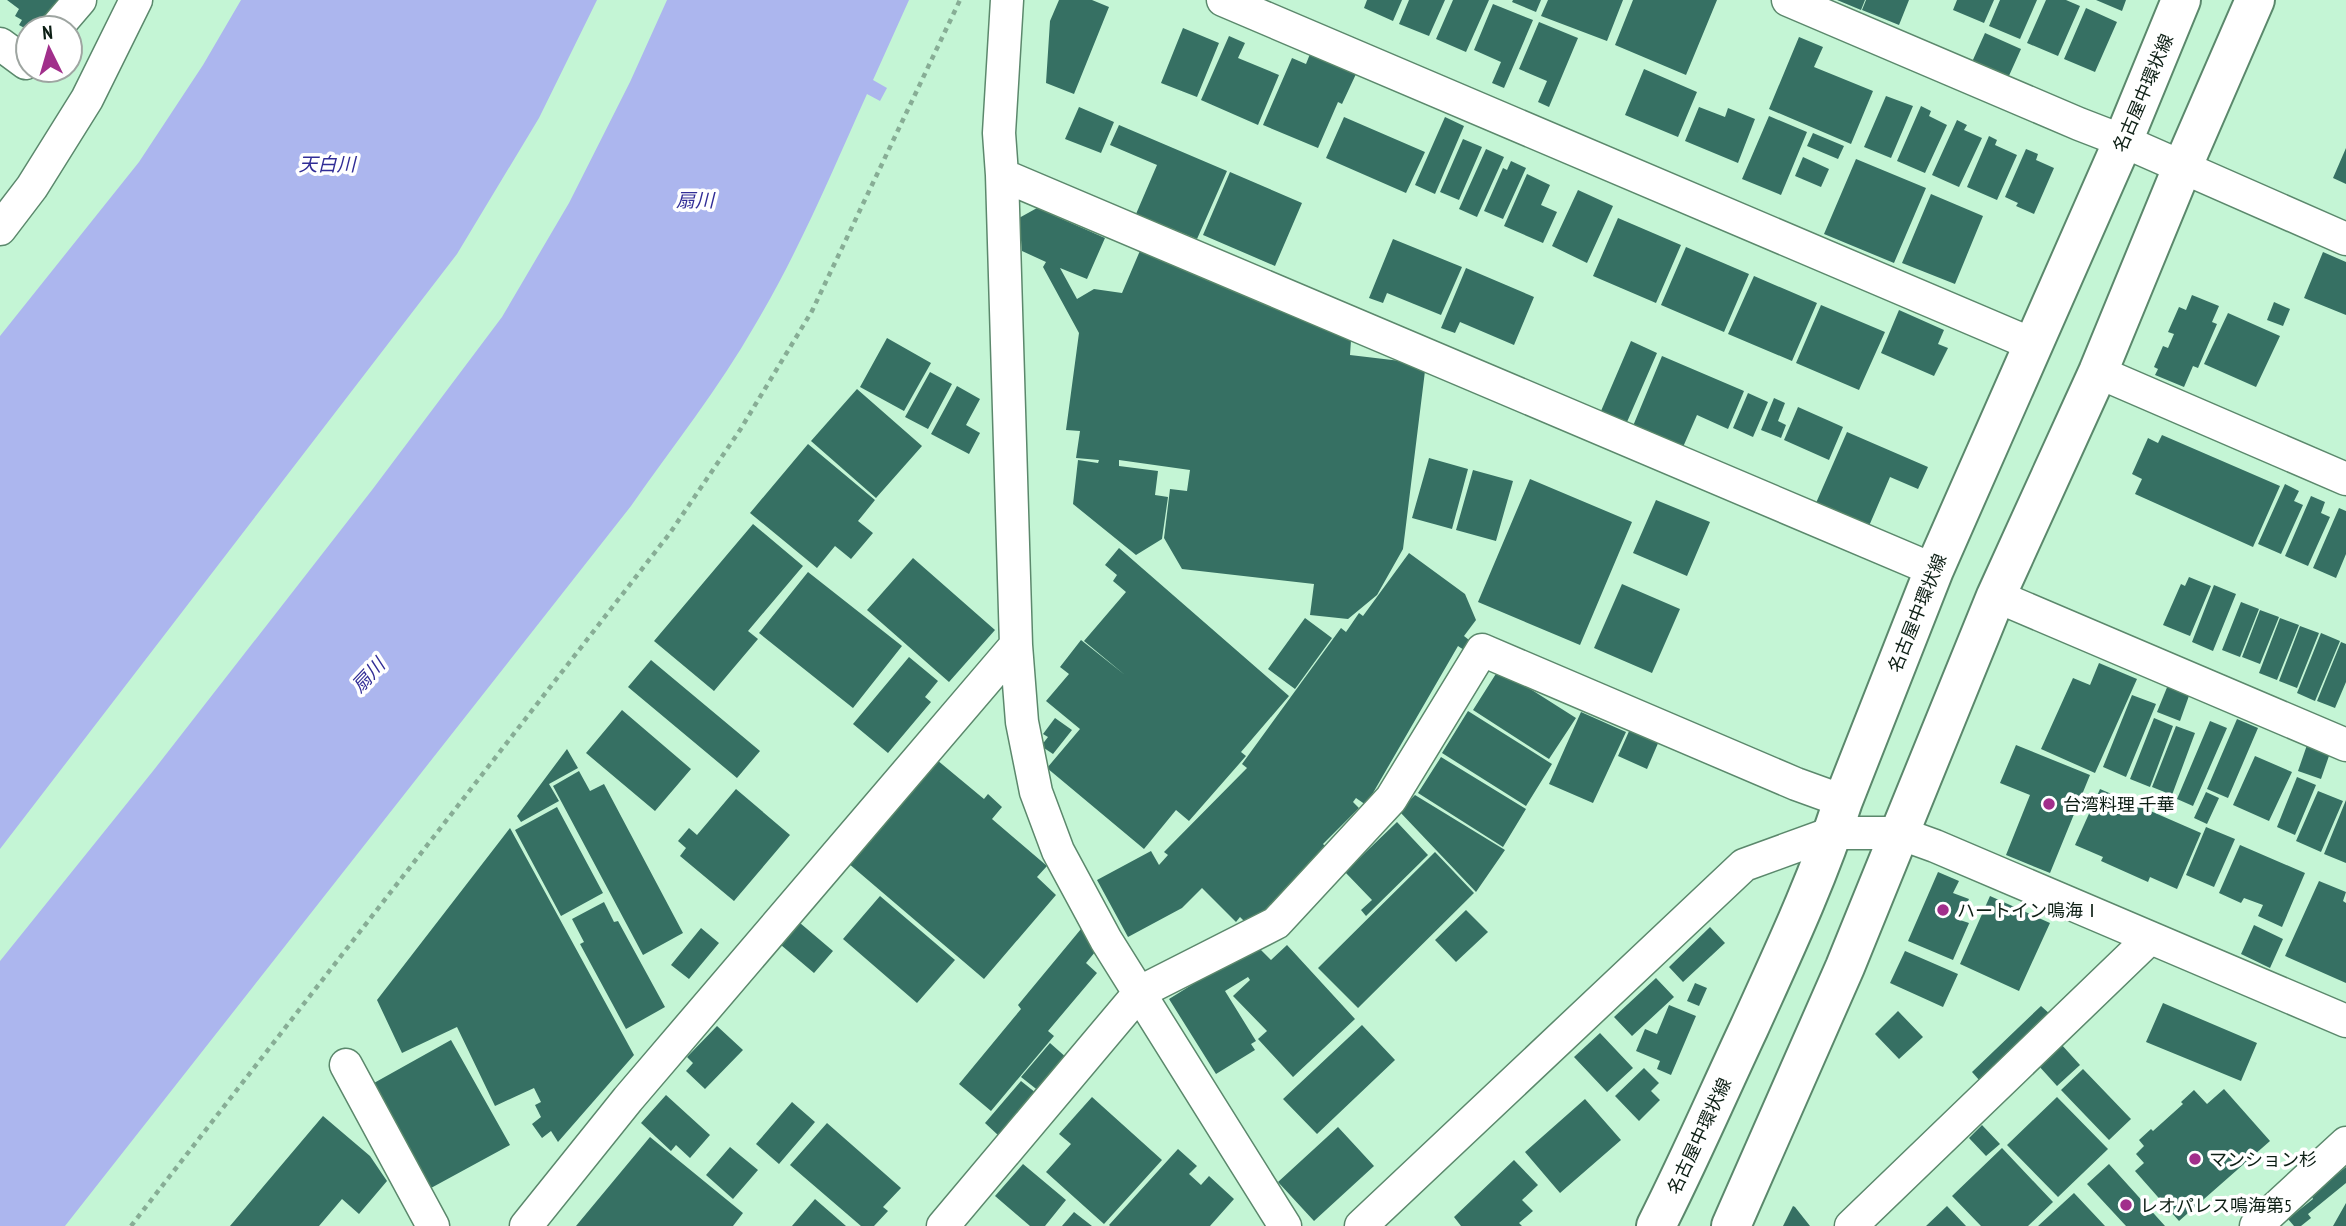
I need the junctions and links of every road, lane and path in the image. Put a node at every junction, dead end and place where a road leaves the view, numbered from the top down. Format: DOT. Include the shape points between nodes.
graph roads {
  1 [pos="80,0"];
  2 [pos="136,0"];
  3 [pos="960,0"];
  4 [pos="1007,0"];
  5 [pos="1223,0"];
  6 [pos="1788,0"];
  7 [pos="2181,0"];
  8 [pos="2255,0"];
  9 [pos="68,14"];
  10 [pos="2123,141"];
  11 [pos="2182,168"];
  12 [pos="1002,175"];
  13 [pos="0,229"];
  14 [pos="2346,239"];
  15 [pos="2034,345"];
  16 [pos="2098,372"];
  17 [pos="2346,478"];
  18 [pos="1934,570"];
  19 [pos="1996,596"];
  20 [pos="1016,645"];
  21 [pos="2346,745"];
  22 [pos="1838,817"];
  23 [pos="1899,833"];
  24 [pos="2150,938"];
  25 [pos="1140,992"];
  26 [pos="2346,1021"];
  27 [pos="346,1065"];
  28 [pos="2346,1143"];
  29 [pos="131,1226"];
  30 [pos="433,1226"];
  31 [pos="526,1226"];
  32 [pos="943,1226"];
  33 [pos="1285,1226"];
  34 [pos="1361,1226"];
  35 [pos="1656,1226"];
  36 [pos="1731,1226"];
  37 [pos="1851,1226"];
  38 [pos="2256,1226"];
  1 -- 9 [label="street"];
  2 -- 13 [label="street" via="87,99"];
  3 -- 29 [label="path" via="813,311 740,430 670,533"];
  4 -- 12 [label="street" via="999,133"];
  5 -- 15 [label="street"];
  6 -- 10 [label="street"];
  7 -- 10 [label="main road, 名古屋中環状線"];
  8 -- 11 [label="main road"];
  10 -- 11 [label="street"];
  10 -- 15 [label="main road, 名古屋中環状線"];
  11 -- 14 [label="street"];
  11 -- 16 [label="main road"];
  12 -- 18 [label="street"];
  12 -- 20 [label="street"];
  15 -- 18 [label="main road, 名古屋中環状線"];
  16 -- 17 [label="street"];
  16 -- 19 [label="main road"];
  18 -- 22 [label="main road, 名古屋中環状線"];
  19 -- 21 [label="street"];
  19 -- 23 [label="main road"];
  20 -- 25 [label="street" via="1022,722 1036,792 1058,851"];
  20 -- 31 [label="street" via="628,1099"];
  22 -- 23 [label="street"];
  22 -- 25 [label="street" via="1783,779 1482,650 1391,799 1276,923"];
  22 -- 34 [label="street" via="1744,865"];
  22 -- 35 [label="main road, 名古屋中環状線" via="1788,943"];
  23 -- 24 [label="street"];
  23 -- 36 [label="main road"];
  24 -- 26 [label="street"];
  24 -- 37 [label="street"];
  25 -- 32 [label="street"];
  25 -- 33 [label="street"];
  27 -- 30 [label="street"];
  28 -- 38 [label="street"];
}
